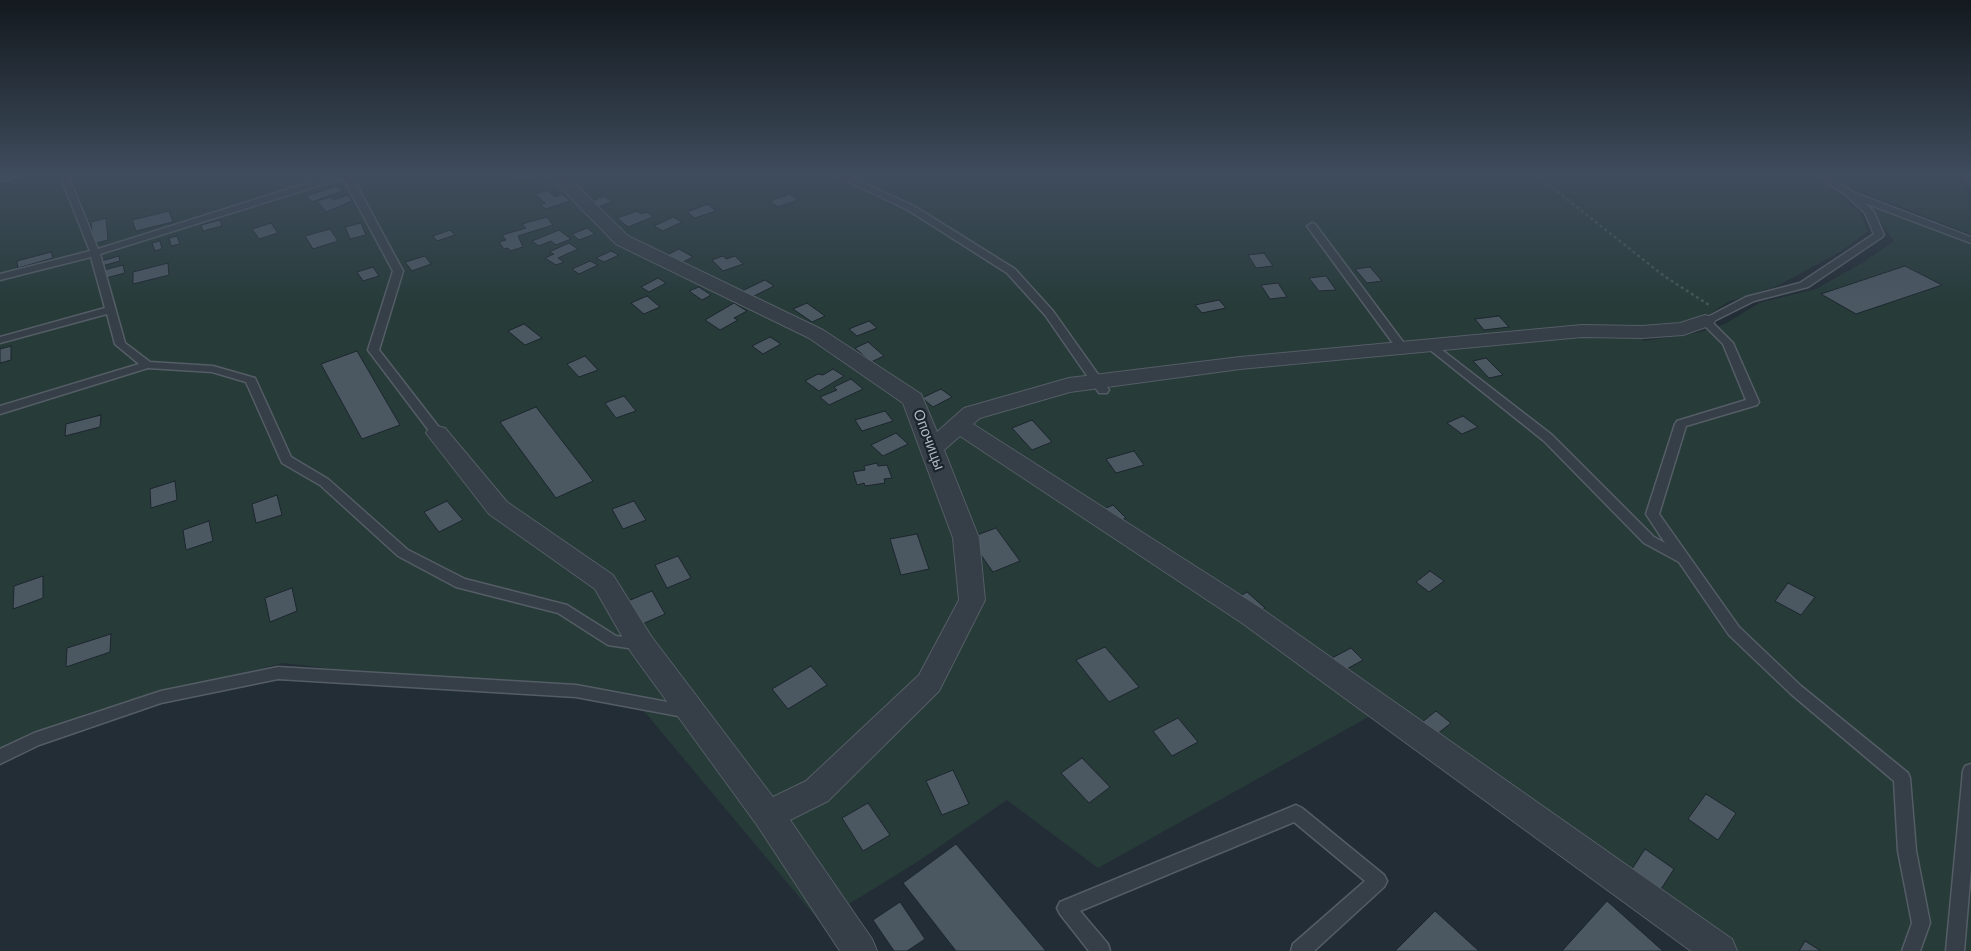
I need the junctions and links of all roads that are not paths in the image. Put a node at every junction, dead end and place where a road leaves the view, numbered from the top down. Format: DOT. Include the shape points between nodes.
graph roads {
  1 [pos="81,217"];
  2 [pos="207,217"];
  3 [pos="370,217"];
  4 [pos="599,217"];
  5 [pos="926,217"];
  6 [pos="1871,217"];
  7 [pos="1911,217"];
  8 [pos="1312,226"];
  9 [pos="1971,240"];
  10 [pos="95,253"];
  11 [pos="0,277"];
  12 [pos="111,310"];
  13 [pos="1713,317"];
  14 [pos="0,340"];
  15 [pos="1429,345"];
  16 [pos="1402,348"];
  17 [pos="147,365"];
  18 [pos="1100,386"];
  19 [pos="0,410"];
  20 [pos="960,425"];
  21 [pos="437,433"];
  22 [pos="931,449"];
  23 [pos="1685,561"];
  24 [pos="641,644"];
  25 [pos="689,712"];
  26 [pos="0,757"];
  27 [pos="1971,771"];
  28 [pos="768,816"];
  29 [pos="860,951"];
  30 [pos="1101,951"];
  31 [pos="1300,951"];
  32 [pos="1720,951"];
  33 [pos="1911,951"];
  34 [pos="1955,951"];
  1 -- 10 [label="lane"];
  2 -- 10 [label="lane"];
  3 -- 21 [label="lane" via="398,271 373,350"];
  4 -- 22 [label="street, Опочицы" via="622,240 816,334 913,399"];
  5 -- 18 [label="lane" via="1011,271 1049,313"];
  6 -- 13 [label="lane" via="1879,235 1804,285 1750,299"];
  7 -- 9 [label="lane"];
  8 -- 16 [label="lane"];
  10 -- 11 [label="lane"];
  10 -- 12 [label="lane"];
  12 -- 14 [label="lane"];
  12 -- 17 [label="lane" via="120,344"];
  13 -- 15 [label="street" via="1683,329 1582,331"];
  13 -- 23 [label="lane" via="1728,342 1753,402 1681,424 1652,514"];
  15 -- 16 [label="street"];
  15 -- 23 [label="lane" via="1548,438 1649,540"];
  16 -- 18 [label="street" via="1240,363"];
  17 -- 19 [label="lane"];
  17 -- 24 [label="lane" via="213,369 251,380 286,460 324,482 403,554 461,583 562,609 613,641"];
  18 -- 20 [label="street" via="1068,385 1017,398 972,413"];
  20 -- 22 [label="street"];
  20 -- 32 [label="street" via="1252,616"];
  21 -- 24 [label="street" via="498,508 604,582"];
  22 -- 28 [label="street, Опочицы" via="966,538 972,600 929,683 817,791"];
  23 -- 33 [label="lane" via="1734,630 1796,690 1902,778 1907,851 1921,923"];
  24 -- 25 [label="street"];
  25 -- 26 [label="lane" via="576,691 278,673 161,697 34,740"];
  25 -- 28 [label="street"];
  27 -- 34 [label="lane"];
  28 -- 29 [label="street"];
  30 -- 31 [label="lane" via="1066,908 1296,813 1378,881"];
}
